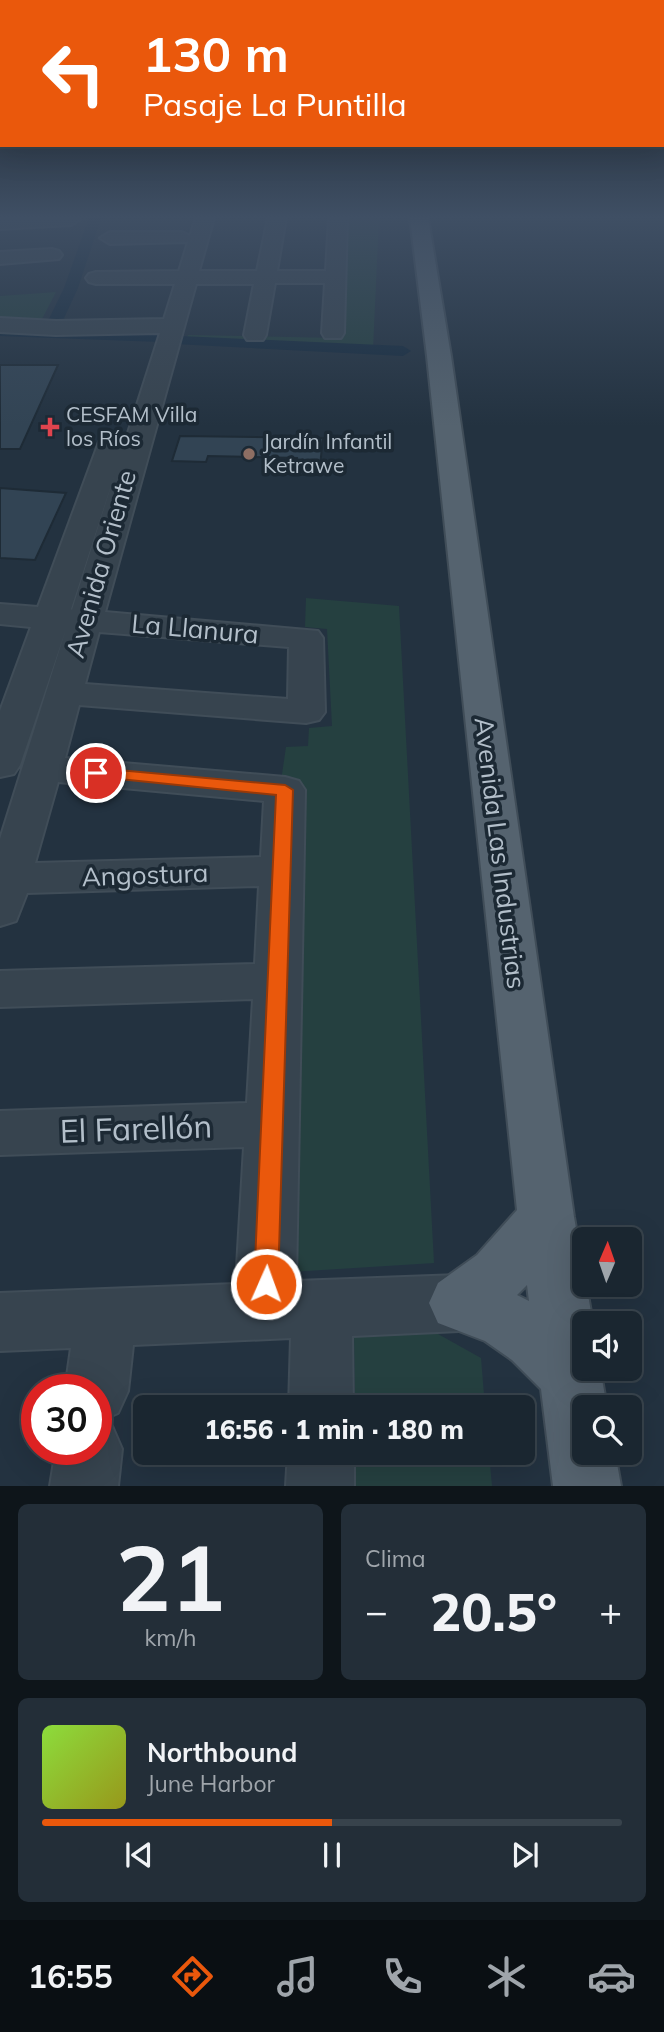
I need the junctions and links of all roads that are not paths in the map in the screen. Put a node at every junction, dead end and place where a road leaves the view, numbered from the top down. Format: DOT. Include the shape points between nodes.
graph roads {
  1 [pos="172,287"];
  2 [pos="172,287"];
  3 [pos="221,287"];
  4 [pos="263,287"];
  5 [pos="334,287"];
  6 [pos="429,287"];
  7 [pos="94,289"];
  8 [pos="168,301"];
  9 [pos="0,325"];
  10 [pos="333,333"];
  11 [pos="255,335"];
  12 [pos="0,614"];
  13 [pos="51,618"];
  14 [pos="85,621"];
  15 [pos="13,691"];
  16 [pos="64,693"];
  17 [pos="2,755"];
  18 [pos="25,788"];
  19 [pos="282,871"];
  20 [pos="4,894"];
  21 [pos="277,981"];
  22 [pos="0,989"];
  23 [pos="272,1124"];
  24 [pos="0,1133"];
  25 [pos="546,1217"];
  26 [pos="459,1303"];
  27 [pos="294,1310"];
  28 [pos="106,1318"];
  29 [pos="0,1322"];
  30 [pos="98,1374"];
  31 [pos="570,1375"];
  32 [pos="318,1395"];
  33 [pos="87,1465"];
  34 [pos="321,1465"];
  35 [pos="84,1486"];
  36 [pos="320,1486"];
  37 [pos="587,1486"];
  1 -- 8 [label="street, Avenida Oriente"];
  2 -- 8 [label="street, Avenida Oriente"];
  3 -- 8 [label="street"];
  4 -- 11 [label="street"];
  5 -- 10 [label="street"];
  6 -- 25 [label="main road, Avenida Las Industrias"];
  7 -- 8 [label="street"];
  8 -- 9 [label="street" via="56,328"];
  8 -- 13 [label="street, Avenida Oriente"];
  8 -- 14 [label="street, Avenida Oriente"];
  12 -- 13 [label="street, La Llanura"];
  13 -- 14 [label="street, La Llanura"];
  13 -- 15 [label="street, Avenida Oriente"];
  14 -- 16 [label="street, Avenida Oriente"];
  14 -- 16 [label="street, La Llanura" via="306,638 306,712"];
  15 -- 17 [label="street, Avenida Oriente"];
  16 -- 18 [label="street, Avenida Oriente"];
  18 -- 19 [label="street" via="285,790"];
  18 -- 20 [label="street, Avenida Oriente"];
  19 -- 20 [label="street, Angostura"];
  19 -- 21 [label="street"];
  21 -- 22 [label="street"];
  21 -- 23 [label="street"];
  23 -- 24 [label="street, El Farellón"];
  23 -- 27 [label="street"];
  25 -- 26 [label="main road" via="506,1270"];
  25 -- 31 [label="main road, Avenida Las Industrias"];
  26 -- 27 [label="street"];
  26 -- 31 [label="main road" via="507,1319 542,1345"];
  27 -- 28 [label="street"];
  27 -- 32 [label="street"];
  28 -- 29 [label="street"];
  28 -- 30 [label="street"];
  31 -- 37 [label="main road, Avenida Las Industrias"];
  33 -- 35 [label="street"];
  34 -- 36 [label="street"];
}
